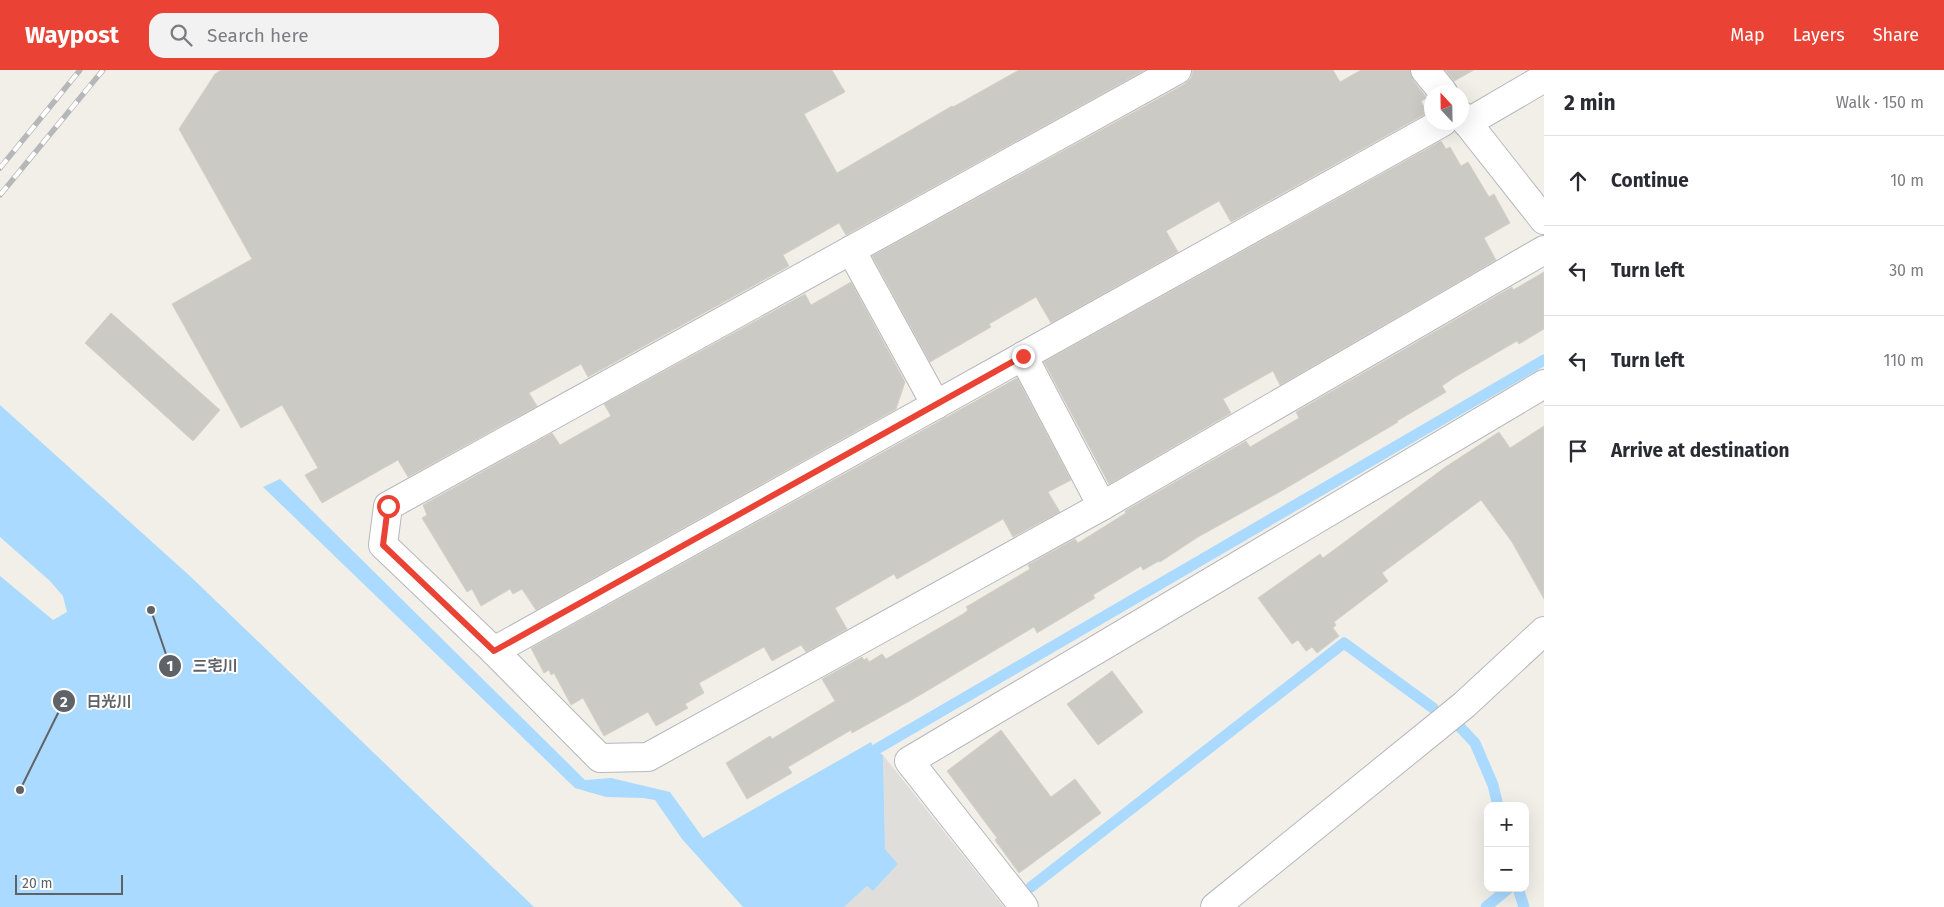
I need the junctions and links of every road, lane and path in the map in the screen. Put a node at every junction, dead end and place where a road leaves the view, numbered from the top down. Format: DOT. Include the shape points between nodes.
graph roads {
  1 [pos="1177,70"];
  2 [pos="1425,70"];
  3 [pos="1544,78"];
  4 [pos="1437,85"];
  5 [pos="1469,115"];
  6 [pos="1440,130"];
  7 [pos="1465,130"];
  8 [pos="1544,220"];
  9 [pos="851,250"];
  10 [pos="1544,250"];
  11 [pos="1023,356"];
  12 [pos="1544,384"];
  13 [pos="936,405"];
  14 [pos="1102,506"];
  15 [pos="1544,631"];
  16 [pos="494,651"];
  17 [pos="1024,907"];
  18 [pos="1215,907"];
  1 -- 9 [label="street"];
  2 -- 4 [label="street"];
  3 -- 5 [label="street"];
  6 -- 11 [label="street"];
  7 -- 8 [label="street"];
  9 -- 13 [label="street"];
  9 -- 16 [label="street" via="388,506 383,545"];
  10 -- 14 [label="street"];
  11 -- 13 [label="street"];
  11 -- 14 [label="street"];
  12 -- 17 [label="street" via="909,761"];
  13 -- 16 [label="street"];
  14 -- 16 [label="street" via="648,757 600,758"];
  15 -- 18 [label="street" via="1464,705"];
}
